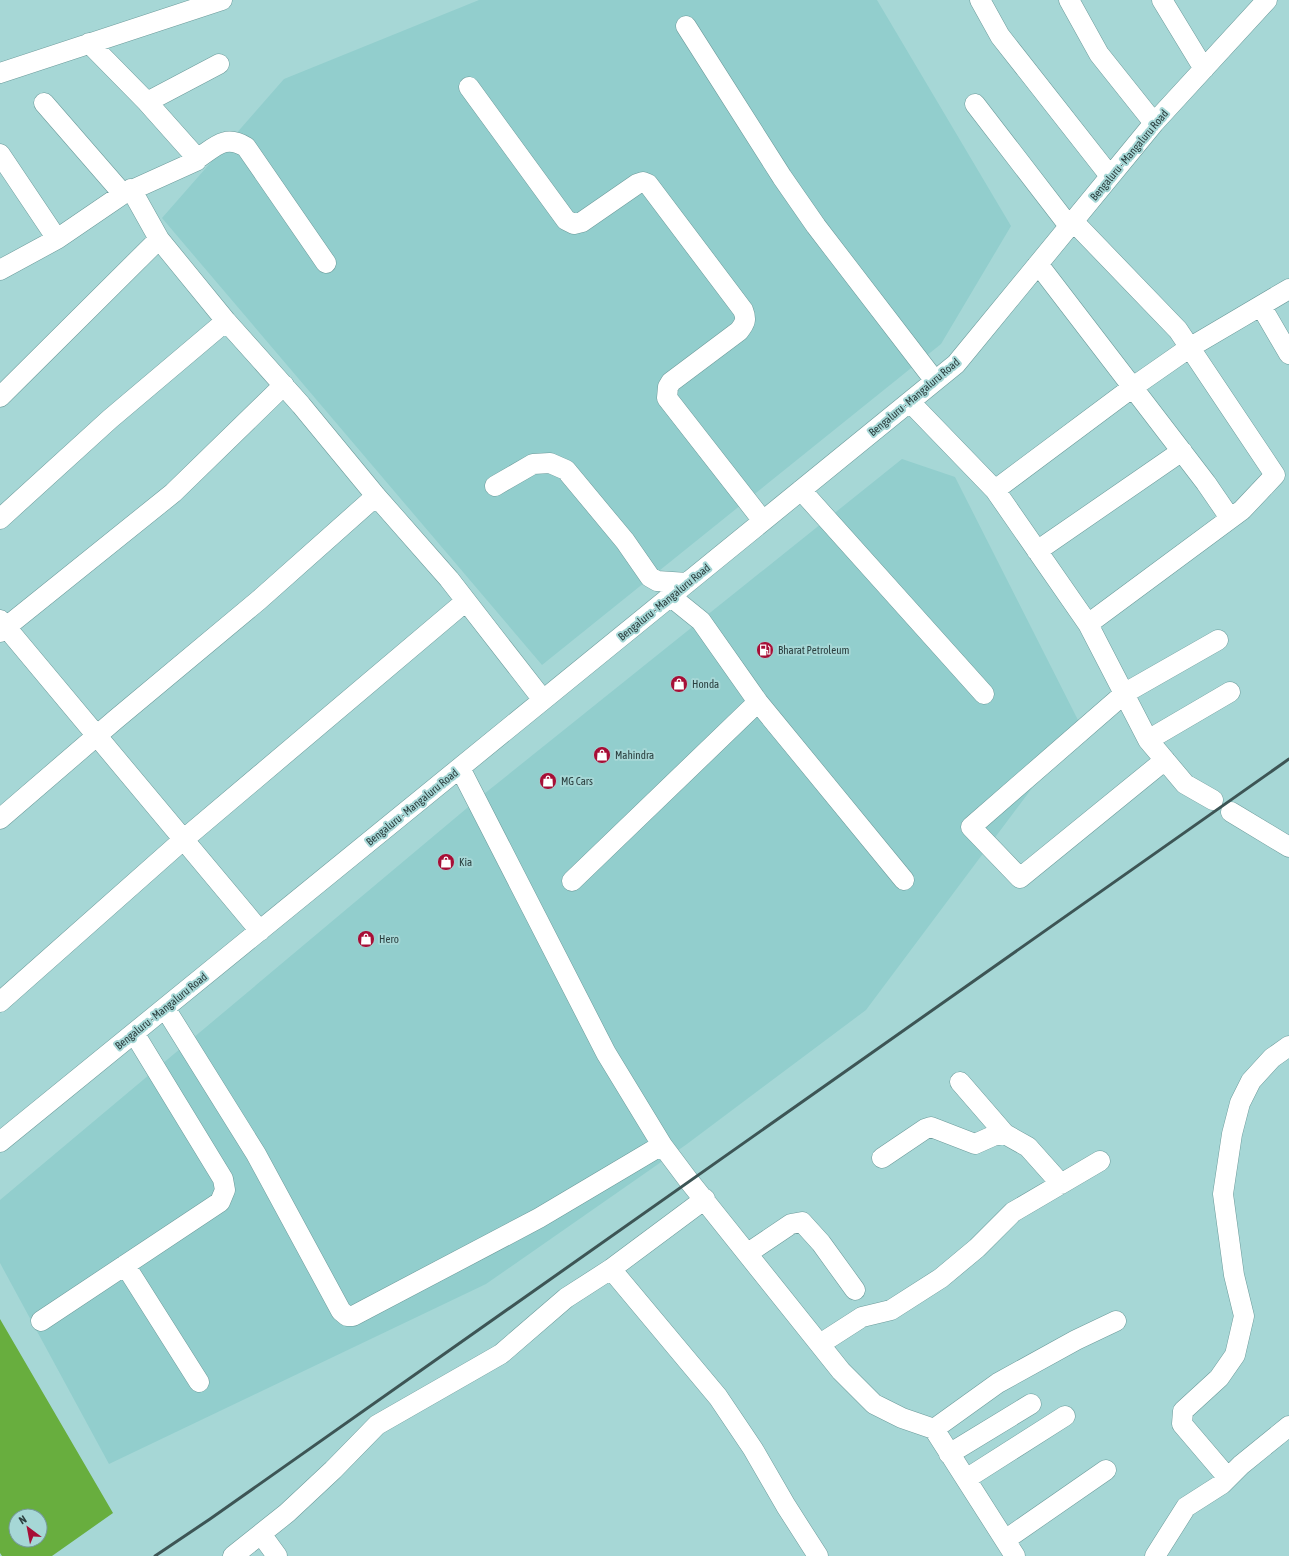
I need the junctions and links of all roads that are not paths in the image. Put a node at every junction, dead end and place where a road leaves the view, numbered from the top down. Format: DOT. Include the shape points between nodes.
graph roads {
  1 [pos="222,0"];
  2 [pos="980,0"];
  3 [pos="1069,0"];
  4 [pos="1162,0"];
  5 [pos="1267,0"];
  6 [pos="170,8"];
  7 [pos="686,26"];
  8 [pos="89,43"];
  9 [pos="219,64"];
  10 [pos="1204,69"];
  11 [pos="0,73"];
  12 [pos="469,87"];
  13 [pos="147,102"];
  14 [pos="44,103"];
  15 [pos="975,104"];
  16 [pos="1154,123"];
  17 [pos="197,159"];
  18 [pos="3,165"];
  19 [pos="1110,176"];
  20 [pos="127,192"];
  21 [pos="1071,224"];
  22 [pos="57,239"];
  23 [pos="159,239"];
  24 [pos="326,262"];
  25 [pos="1038,264"];
  26 [pos="0,270"];
  27 [pos="1289,289"];
  28 [pos="1262,306"];
  29 [pos="226,321"];
  30 [pos="1189,348"];
  31 [pos="1289,354"];
  32 [pos="935,381"];
  33 [pos="284,385"];
  34 [pos="1133,387"];
  35 [pos="0,397"];
  36 [pos="910,402"];
  37 [pos="1182,451"];
  38 [pos="495,486"];
  39 [pos="802,490"];
  40 [pos="995,490"];
  41 [pos="376,496"];
  42 [pos="1230,518"];
  43 [pos="0,519"];
  44 [pos="763,521"];
  45 [pos="1037,551"];
  46 [pos="687,583"];
  47 [pos="670,596"];
  48 [pos="466,601"];
  49 [pos="1088,624"];
  50 [pos="2,626"];
  51 [pos="1218,640"];
  52 [pos="1230,692"];
  53 [pos="1125,693"];
  54 [pos="984,694"];
  55 [pos="542,700"];
  56 [pos="758,702"];
  57 [pos="96,736"];
  58 [pos="1148,740"];
  59 [pos="1165,760"];
  60 [pos="460,768"];
  61 [pos="1213,800"];
  62 [pos="1231,812"];
  63 [pos="0,819"];
  64 [pos="182,840"];
  65 [pos="1289,847"];
  66 [pos="904,880"];
  67 [pos="572,881"];
  68 [pos="260,931"];
  69 [pos="0,1002"];
  70 [pos="165,1008"];
  71 [pos="134,1033"];
  72 [pos="1289,1046"];
  73 [pos="960,1082"];
  74 [pos="1005,1134"];
  75 [pos="0,1142"];
  76 [pos="662,1145"];
  77 [pos="882,1158"];
  78 [pos="1100,1160"];
  79 [pos="1061,1184"];
  80 [pos="705,1199"];
  81 [pos="748,1253"];
  82 [pos="125,1265"];
  83 [pos="611,1269"];
  84 [pos="856,1290"];
  85 [pos="41,1320"];
  86 [pos="1116,1321"];
  87 [pos="820,1344"];
  88 [pos="199,1382"];
  89 [pos="1031,1404"];
  90 [pos="1065,1416"];
  91 [pos="1289,1426"];
  92 [pos="934,1430"];
  93 [pos="949,1454"];
  94 [pos="1106,1470"];
  95 [pos="1228,1478"];
  96 [pos="966,1480"];
  97 [pos="261,1534"];
  98 [pos="1010,1548"];
  99 [pos="233,1556"];
  100 [pos="277,1556"];
  101 [pos="818,1556"];
  102 [pos="1155,1556"];
  1 -- 6 [label="street"];
  2 -- 19 [label="street" via="1000,36"];
  3 -- 16 [label="street" via="1099,54"];
  4 -- 10 [label="street"];
  5 -- 10 [label="street, Bengaluru - Mangaluru Road"];
  6 -- 8 [label="street"];
  7 -- 32 [label="street" via="816,226"];
  8 -- 11 [label="street"];
  8 -- 13 [label="street"];
  9 -- 13 [label="street"];
  10 -- 16 [label="street, Bengaluru - Mangaluru Road"];
  12 -- 44 [label="street" via="566,220 574,224 582,222 637,184 648,184 743,310 746,316 745,323 671,382 666,392 667,398"];
  13 -- 17 [label="street"];
  14 -- 20 [label="street"];
  15 -- 21 [label="street"];
  16 -- 19 [label="street, Bengaluru - Mangaluru Road"];
  17 -- 20 [label="street"];
  17 -- 24 [label="street" via="229,140 237,141 246,147"];
  18 -- 22 [label="street"];
  19 -- 21 [label="street, Bengaluru - Mangaluru Road"];
  20 -- 22 [label="street"];
  20 -- 23 [label="street"];
  21 -- 25 [label="street, Bengaluru - Mangaluru Road"];
  21 -- 30 [label="street" via="1178,330"];
  22 -- 26 [label="street"];
  23 -- 29 [label="street"];
  23 -- 35 [label="street"];
  25 -- 32 [label="street, Bengaluru - Mangaluru Road" via="956,364"];
  25 -- 34 [label="street"];
  27 -- 28 [label="street"];
  28 -- 30 [label="street"];
  28 -- 31 [label="street"];
  29 -- 33 [label="street"];
  29 -- 43 [label="street" via="110,419"];
  30 -- 34 [label="street"];
  30 -- 42 [label="street" via="1275,473 1242,510"];
  32 -- 36 [label="street, Bengaluru - Mangaluru Road"];
  33 -- 41 [label="street"];
  33 -- 50 [label="street" via="173,493"];
  34 -- 37 [label="street"];
  34 -- 40 [label="street"];
  36 -- 39 [label="street, Bengaluru - Mangaluru Road"];
  36 -- 40 [label="street"];
  37 -- 42 [label="street"];
  37 -- 45 [label="street"];
  38 -- 46 [label="street" via="533,464 550,463 566,470 625,541 650,577 657,581"];
  39 -- 44 [label="street, Bengaluru - Mangaluru Road"];
  39 -- 54 [label="street"];
  40 -- 45 [label="street"];
  41 -- 48 [label="street"];
  41 -- 57 [label="street" via="259,600"];
  42 -- 49 [label="street"];
  44 -- 46 [label="street, Bengaluru - Mangaluru Road"];
  45 -- 49 [label="street"];
  46 -- 47 [label="street, Bengaluru - Mangaluru Road"];
  47 -- 55 [label="street, Bengaluru - Mangaluru Road"];
  47 -- 56 [label="street" via="701,621"];
  48 -- 55 [label="street"];
  48 -- 64 [label="street"];
  49 -- 53 [label="street"];
  50 -- 57 [label="street"];
  51 -- 53 [label="street"];
  52 -- 58 [label="street"];
  53 -- 58 [label="street"];
  53 -- 59 [label="street" via="971,827 1020,878"];
  55 -- 60 [label="street, Bengaluru - Mangaluru Road"];
  56 -- 66 [label="street"];
  56 -- 67 [label="street"];
  57 -- 63 [label="street"];
  57 -- 64 [label="street"];
  58 -- 59 [label="street"];
  59 -- 61 [label="street" via="1185,784"];
  60 -- 68 [label="street, Bengaluru - Mangaluru Road"];
  60 -- 76 [label="street" via="606,1053"];
  62 -- 65 [label="street"];
  64 -- 68 [label="street"];
  64 -- 69 [label="street"];
  68 -- 70 [label="street, Bengaluru - Mangaluru Road"];
  70 -- 71 [label="street, Bengaluru - Mangaluru Road"];
  70 -- 76 [label="street" via="256,1154 341,1311 348,1316 353,1316 539,1218"];
  71 -- 75 [label="street, Bengaluru - Mangaluru Road"];
  71 -- 82 [label="street" via="223,1178 225,1190 220,1202"];
  72 -- 95 [label="street" via="1272,1058 1251,1081 1240,1103 1232,1134 1223,1194 1234,1275 1244,1316 1235,1355 1219,1378 1183,1411 1182,1424"];
  73 -- 74 [label="street"];
  74 -- 77 [label="street" via="975,1144 931,1127"];
  74 -- 79 [label="street" via="1028,1147"];
  76 -- 80 [label="street"];
  78 -- 79 [label="street"];
  79 -- 87 [label="street" via="1013,1212 978,1248 941,1278 891,1310 862,1317"];
  80 -- 81 [label="street"];
  80 -- 83 [label="street"];
  81 -- 84 [label="street" via="791,1224 802,1222"];
  81 -- 87 [label="street"];
  82 -- 85 [label="street"];
  82 -- 88 [label="street"];
  83 -- 97 [label="street" via="566,1298 501,1354 377,1425 333,1470"];
  83 -- 101 [label="street" via="718,1397"];
  86 -- 92 [label="street" via="998,1383"];
  87 -- 92 [label="street" via="841,1371 874,1404"];
  89 -- 93 [label="street"];
  90 -- 96 [label="street"];
  91 -- 95 [label="street"];
  92 -- 93 [label="street"];
  93 -- 96 [label="street"];
  94 -- 98 [label="street"];
  95 -- 102 [label="street" via="1186,1507"];
  96 -- 98 [label="street"];
  97 -- 99 [label="street"];
  97 -- 100 [label="street"];
}
